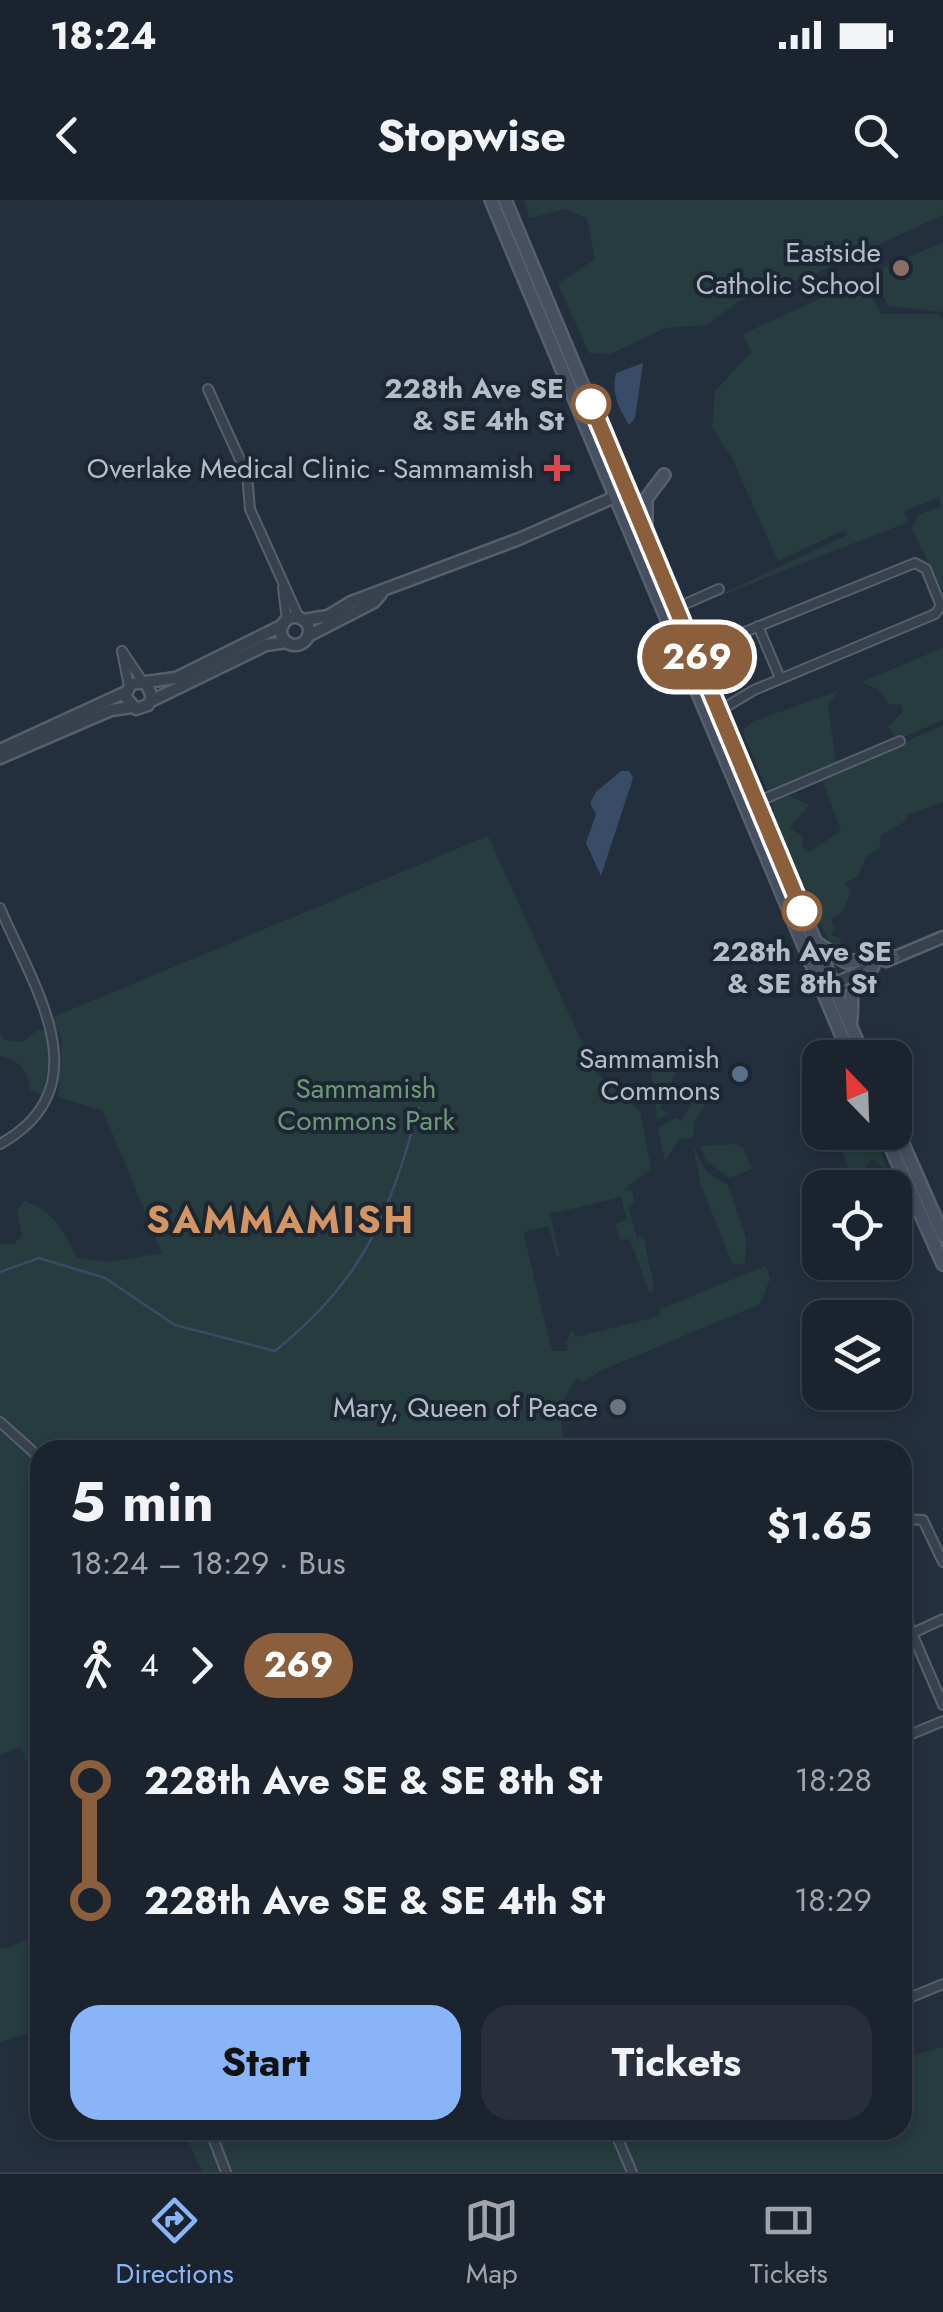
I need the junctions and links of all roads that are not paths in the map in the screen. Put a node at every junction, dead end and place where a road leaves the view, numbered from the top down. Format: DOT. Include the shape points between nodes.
graph roads {
  1 [pos="491,200"];
  2 [pos="506,200"];
  3 [pos="208,388"];
  4 [pos="664,475"];
  5 [pos="617,496"];
  6 [pos="655,557"];
  7 [pos="720,589"];
  8 [pos="380,594"];
  9 [pos="676,608"];
  10 [pos="293,621"];
  11 [pos="758,626"];
  12 [pos="308,636"];
  13 [pos="730,638"];
  14 [pos="287,642"];
  15 [pos="780,678"];
  16 [pos="145,684"];
  17 [pos="128,689"];
  18 [pos="151,701"];
  19 [pos="132,707"];
  20 [pos="719,711"];
  21 [pos="900,742"];
  22 [pos="0,750"];
  23 [pos="0,758"];
  24 [pos="758,802"];
  25 [pos="0,908"];
  26 [pos="811,933"];
  27 [pos="943,936"];
  28 [pos="894,957"];
  29 [pos="873,966"];
  30 [pos="827,987"];
  31 [pos="855,1039"];
  32 [pos="845,1040"];
  33 [pos="0,1144"];
  34 [pos="892,1150"];
  35 [pos="906,1150"];
  36 [pos="943,1235"];
  37 [pos="943,1264"];
  38 [pos="0,1422"];
  39 [pos="30,1449"];
  40 [pos="912,1519"];
  41 [pos="943,1562"];
  42 [pos="943,1619"];
  43 [pos="913,1632"];
  44 [pos="938,1682"];
  45 [pos="943,1705"];
  46 [pos="943,1721"];
  47 [pos="912,1734"];
  48 [pos="943,1984"];
  49 [pos="912,1997"];
  50 [pos="214,2140"];
  51 [pos="618,2140"];
  52 [pos="226,2172"];
  53 [pos="632,2172"];
  1 -- 5 [label="main road"];
  2 -- 6 [label="main road"];
  3 -- 10 [label="street" via="247,475 250,509"];
  4 -- 6 [label="main road" via="644,510"];
  5 -- 8 [label="street"];
  5 -- 30 [label="main road"];
  6 -- 9 [label="main road"];
  7 -- 9 [label="street"];
  8 -- 10 [label="street" via="328,616"];
  8 -- 12 [label="street"];
  9 -- 20 [label="main road"];
  10 -- 12 [label="street"];
  10 -- 14 [label="street"];
  10 -- 16 [label="street" via="176,678"];
  11 -- 13 [label="street"];
  11 -- 15 [label="street"];
  11 -- 15 [label="street" via="910,564 926,569 941,606 936,614"];
  12 -- 14 [label="street" via="301,644"];
  14 -- 18 [label="street" via="266,645"];
  15 -- 20 [label="street"];
  16 -- 17 [label="street"];
  16 -- 17 [label="street" via="122,652"];
  16 -- 18 [label="street"];
  17 -- 19 [label="street"];
  17 -- 22 [label="street"];
  18 -- 19 [label="street"];
  19 -- 23 [label="street"];
  20 -- 24 [label="main road"];
  21 -- 24 [label="street"];
  24 -- 26 [label="main road"];
  25 -- 33 [label="street" via="50,1026 56,1074 33,1122"];
  26 -- 28 [label="main road" via="842,962"];
  26 -- 30 [label="main road"];
  27 -- 28 [label="street"];
  28 -- 29 [label="street"];
  29 -- 30 [label="street"];
  29 -- 31 [label="main road" via="852,993"];
  30 -- 31 [label="main road"];
  30 -- 32 [label="main road"];
  34 -- 37 [label="main road"];
  35 -- 36 [label="main road"];
  38 -- 39 [label="street"];
  40 -- 41 [label="street" via="923,1520"];
  42 -- 43 [label="street"];
  43 -- 44 [label="street"];
  44 -- 45 [label="street"];
  46 -- 47 [label="street"];
  48 -- 49 [label="street"];
  50 -- 52 [label="street"];
  51 -- 53 [label="street"];
}
